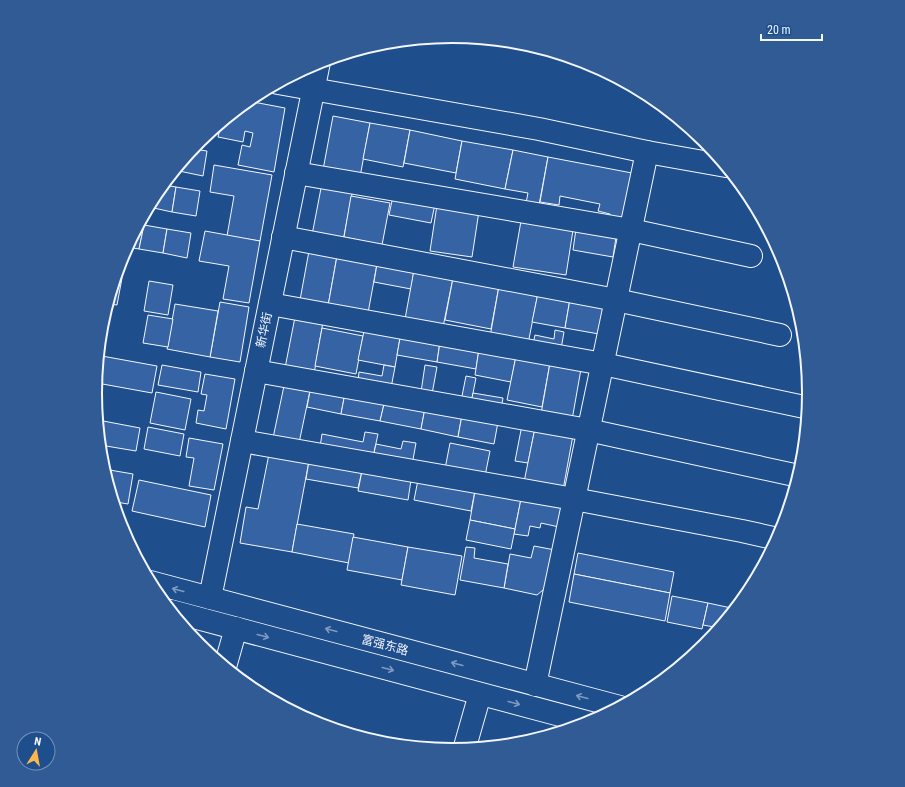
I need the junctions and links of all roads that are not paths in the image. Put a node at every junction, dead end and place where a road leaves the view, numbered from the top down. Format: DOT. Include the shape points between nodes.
graph roads {
  1 [pos="317,70"];
  2 [pos="287,85"];
  3 [pos="313,90"];
  4 [pos="647,152"];
  5 [pos="718,165"];
  6 [pos="296,173"];
  7 [pos="631,230"];
  8 [pos="283,237"];
  9 [pos="750,256"];
  10 [pos="616,300"];
  11 [pos="270,304"];
  12 [pos="780,335"];
  13 [pos="602,364"];
  14 [pos="256,371"];
  15 [pos="802,407"];
  16 [pos="588,430"];
  17 [pos="242,441"];
  18 [pos="793,475"];
  19 [pos="574,499"];
  20 [pos="772,538"];
  21 [pos="159,584"];
  22 [pos="210,598"];
  23 [pos="179,613"];
  24 [pos="236,628"];
  25 [pos="227,662"];
  26 [pos="535,685"];
  27 [pos="480,694"];
  28 [pos="612,706"];
  29 [pos="579,720"];
  30 [pos="466,743"];
  1 -- 3 [label="street, 新华街"];
  2 -- 3 [label="street"];
  3 -- 4 [label="street" via="539,128"];
  3 -- 6 [label="street, 新华街"];
  4 -- 5 [label="street"];
  4 -- 7 [label="street"];
  6 -- 7 [label="street"];
  6 -- 8 [label="street, 新华街"];
  7 -- 9 [label="street"];
  7 -- 10 [label="street"];
  8 -- 10 [label="street"];
  8 -- 11 [label="street, 新华街"];
  10 -- 12 [label="street"];
  10 -- 13 [label="street"];
  11 -- 13 [label="street"];
  11 -- 14 [label="street, 新华街"];
  13 -- 15 [label="street"];
  13 -- 16 [label="street"];
  14 -- 16 [label="street"];
  14 -- 17 [label="street, 新华街"];
  16 -- 18 [label="street"];
  16 -- 19 [label="street"];
  17 -- 19 [label="street"];
  17 -- 22 [label="street, 新华街"];
  19 -- 20 [label="street"];
  19 -- 26 [label="street"];
  22 -- 21 [label="street, 富强东路, one-way"];
  26 -- 22 [label="street, 富强东路, one-way"];
  23 -- 24 [label="street, 富强东路"];
  24 -- 25 [label="street"];
  24 -- 27 [label="street, 富强东路, one-way"];
  28 -- 26 [label="street, 富强东路, one-way"];
  27 -- 29 [label="street, 富强东路, one-way"];
  27 -- 30 [label="street"];
}
